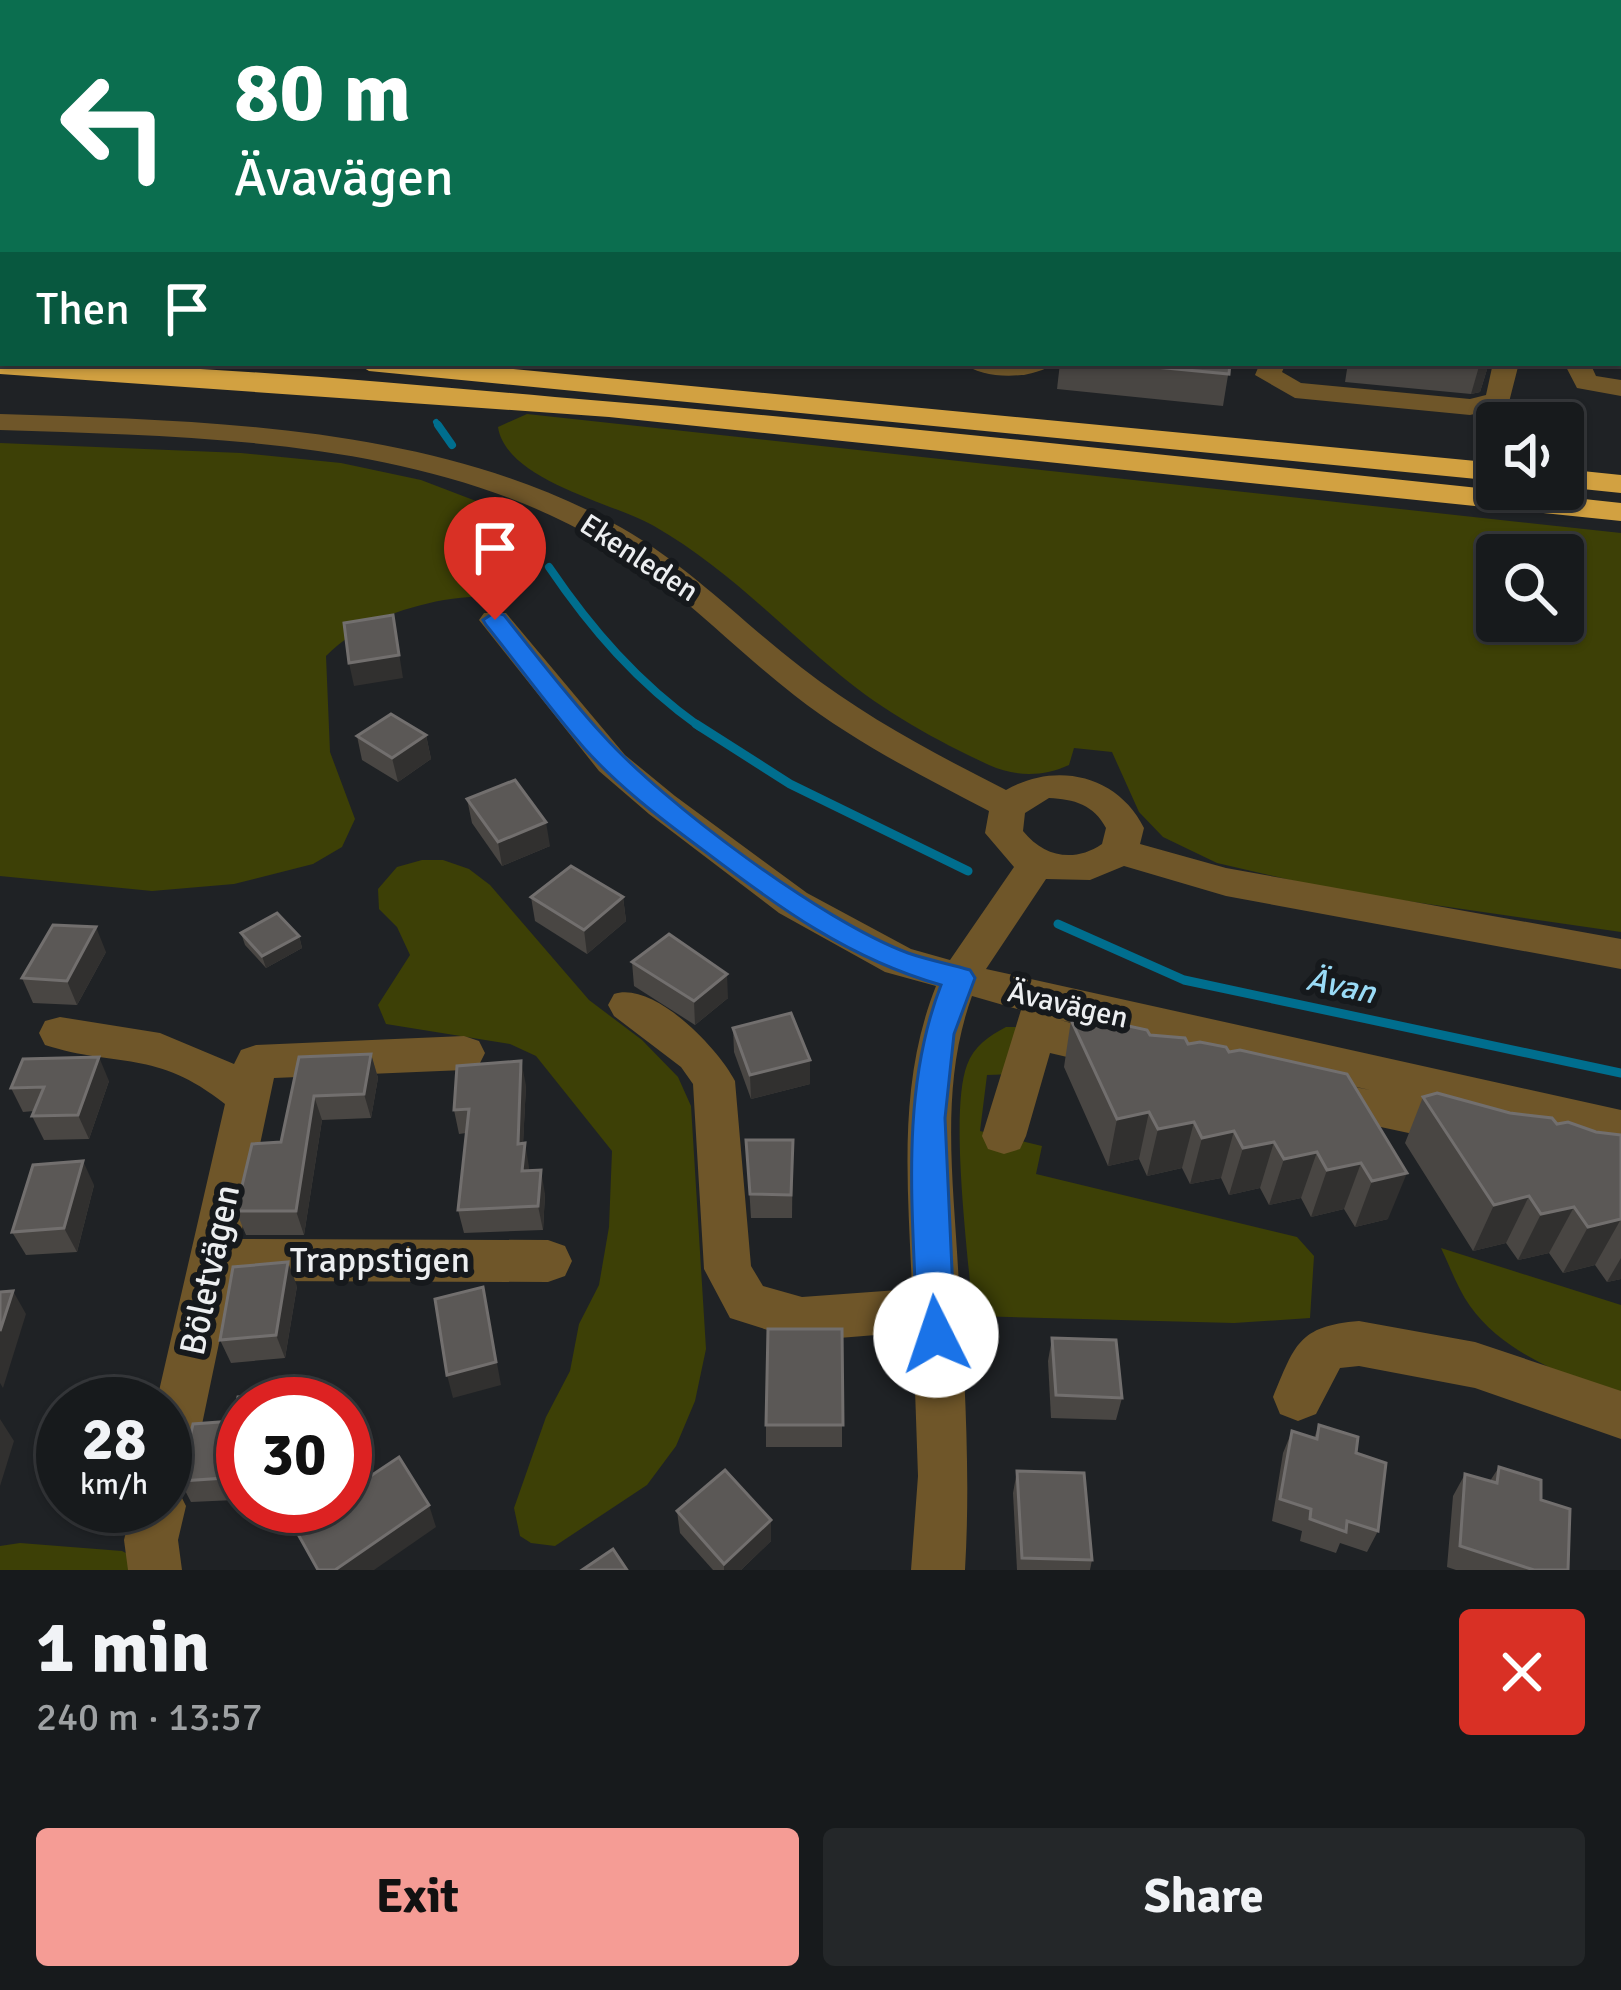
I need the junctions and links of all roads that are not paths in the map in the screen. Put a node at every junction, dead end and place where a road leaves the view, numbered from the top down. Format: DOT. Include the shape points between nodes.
graph roads {
  1 [pos="0,366"];
  2 [pos="400,366"];
  3 [pos="1272,366"];
  4 [pos="1505,366"];
  5 [pos="1578,366"];
  6 [pos="1621,388"];
  7 [pos="0,422"];
  8 [pos="1476,470"];
  9 [pos="1584,480"];
  10 [pos="1621,484"];
  11 [pos="1621,512"];
  12 [pos="495,620"];
  13 [pos="1008,806"];
  14 [pos="1119,851"];
  15 [pos="1037,863"];
  16 [pos="1621,954"];
  17 [pos="959,978"];
  18 [pos="629,1005"];
  19 [pos="1040,1017"];
  20 [pos="60,1033"];
  21 [pos="464,1053"];
  22 [pos="252,1080"];
  23 [pos="1621,1128"];
  24 [pos="1004,1136"];
  25 [pos="1621,1162"];
  26 [pos="212,1260"];
  27 [pos="548,1261"];
  28 [pos="933,1309"];
  29 [pos="187,1377"];
  30 [pos="1298,1397"];
  31 [pos="1621,1414"];
  32 [pos="153,1533"];
  33 [pos="155,1570"];
  34 [pos="938,1570"];
  1 -- 11 [label="highway" via="321,384"];
  2 -- 8 [label="highway"];
  3 -- 4 [label="street" via="1272,380 1295,391 1470,407 1498,400"];
  5 -- 6 [label="street" via="1586,382"];
  7 -- 13 [label="street, Ekenleden" via="267,438 410,463 561,509 678,578 853,722"];
  9 -- 10 [label="highway"];
  12 -- 17 [label="street, Ävavägen" via="601,750 662,805 854,940"];
  13 -- 14 [label="street" via="1049,786 1085,790 1121,817"];
  13 -- 15 [label="street" via="1004,832"];
  14 -- 15 [label="street" via="1084,869"];
  14 -- 16 [label="street" via="1226,881"];
  15 -- 17 [label="street"];
  17 -- 19 [label="street, Ävavägen"];
  17 -- 28 [label="street" via="938,1034 928,1118"];
  18 -- 28 [label="street" via="696,1054 714,1081 728,1270 747,1303 802,1319"];
  19 -- 23 [label="street, Ävavägen"];
  19 -- 24 [label="street"];
  19 -- 25 [label="street"];
  20 -- 22 [label="street" via="147,1042"];
  21 -- 22 [label="street"];
  22 -- 26 [label="street, Böletvägen"];
  26 -- 27 [label="street, Trappstigen"];
  26 -- 29 [label="street, Böletvägen"];
  28 -- 34 [label="street" via="944,1476"];
  30 -- 31 [label="street" via="1328,1346 1370,1343 1487,1369"];
  32 -- 33 [label="street"];
}
